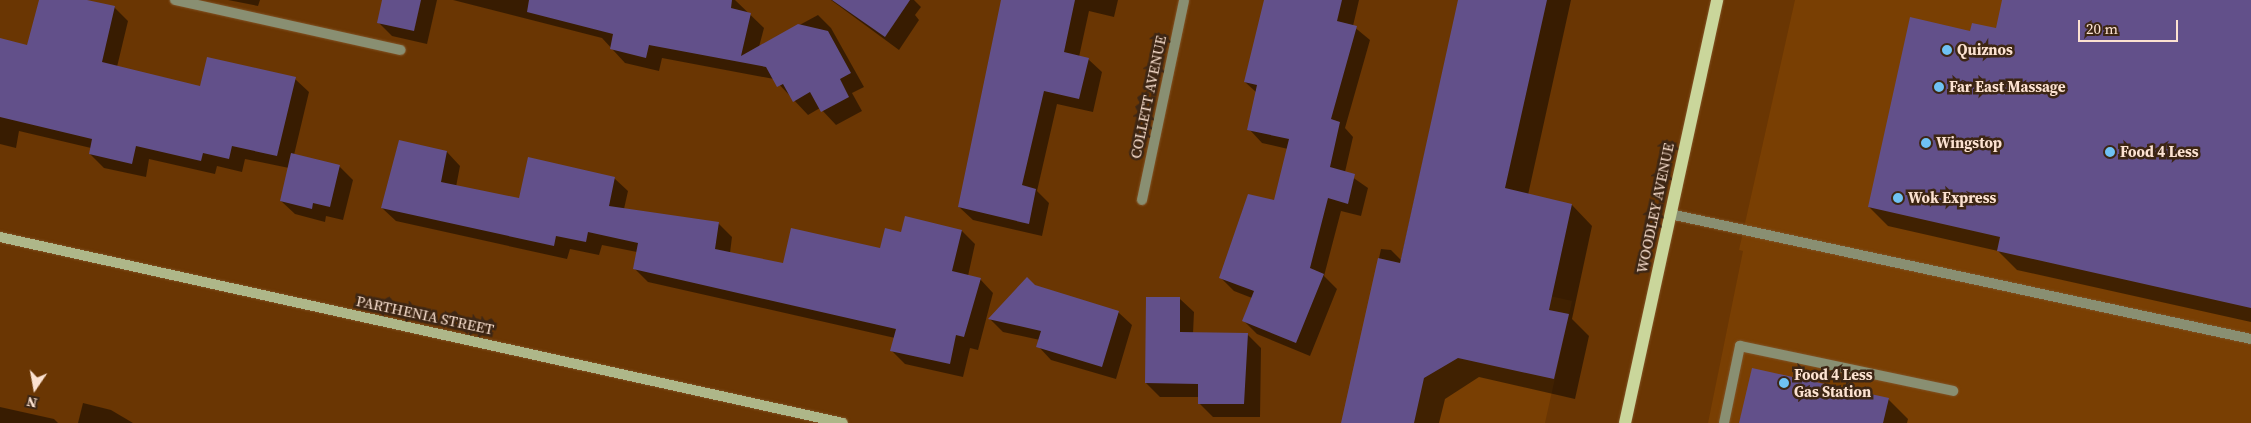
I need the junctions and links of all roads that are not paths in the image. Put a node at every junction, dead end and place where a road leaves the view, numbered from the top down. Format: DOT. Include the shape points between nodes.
graph roads {
  1 [pos="175,0"];
  2 [pos="1184,0"];
  3 [pos="1718,0"];
  4 [pos="401,50"];
  5 [pos="1142,200"];
  6 [pos="1670,214"];
  7 [pos="0,237"];
  8 [pos="2251,339"];
  9 [pos="1953,391"];
  10 [pos="843,423"];
  11 [pos="1625,423"];
  12 [pos="1724,423"];
  1 -- 4 [label="street"];
  2 -- 5 [label="street, COLLETT AVENUE"];
  3 -- 6 [label="main road, WOODLEY AVENUE"];
  6 -- 8 [label="street"];
  6 -- 11 [label="main road, WOODLEY AVENUE"];
  7 -- 10 [label="main road, PARTHENIA STREET"];
  9 -- 12 [label="street" via="1740,346"];
}
